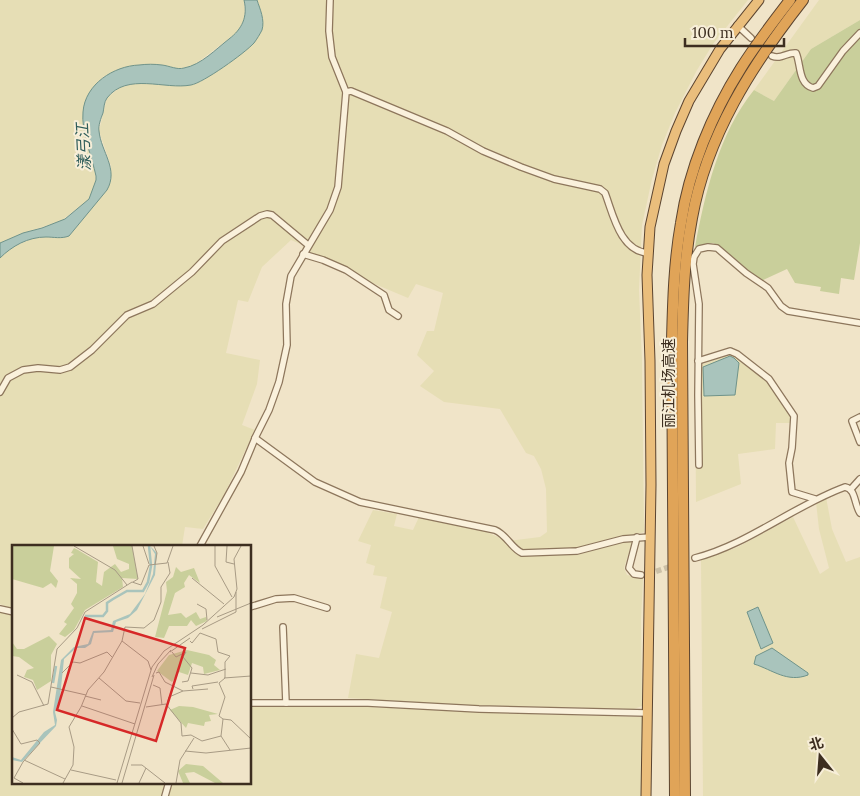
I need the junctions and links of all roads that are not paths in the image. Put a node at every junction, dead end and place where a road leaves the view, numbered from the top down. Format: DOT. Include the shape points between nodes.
graph roads {
  1 [pos="330,0"];
  2 [pos="759,0"];
  3 [pos="790,0"];
  4 [pos="803,0"];
  5 [pos="737,25"];
  6 [pos="860,33"];
  7 [pos="751,38"];
  8 [pos="772,56"];
  9 [pos="346,92"];
  10 [pos="308,245"];
  11 [pos="648,253"];
  12 [pos="303,254"];
  13 [pos="398,316"];
  14 [pos="860,323"];
  15 [pos="698,361"];
  16 [pos="0,392"];
  17 [pos="860,417"];
  18 [pos="255,438"];
  19 [pos="860,442"];
  20 [pos="699,465"];
  21 [pos="860,479"];
  22 [pos="851,489"];
  23 [pos="815,499"];
  24 [pos="860,513"];
  25 [pos="637,537"];
  26 [pos="650,537"];
  27 [pos="201,545"];
  28 [pos="695,558"];
  29 [pos="641,575"];
  30 [pos="251,607"];
  31 [pos="327,608"];
  32 [pos="283,627"];
  33 [pos="251,703"];
  34 [pos="286,703"];
  35 [pos="647,713"];
  36 [pos="646,796"];
  37 [pos="675,796"];
  38 [pos="685,796"];
  1 -- 9 [label="street" via="332,57"];
  2 -- 5 [label="highway"];
  3 -- 37 [label="highway, 丽江机场高速" via="748,56 721,103 700,151 680,224 674,274 672,340"];
  4 -- 38 [label="highway, 丽江机场高速" via="761,56 730,108 700,186 691,225 684,283 682,342"];
  5 -- 7 [label="street"];
  5 -- 11 [label="highway" via="700,80 676,131 654,204"];
  6 -- 8 [label="street" via="818,86 813,88 802,77 796,53 779,58"];
  9 -- 10 [label="street" via="341,168 336,193 330,210"];
  9 -- 11 [label="street" via="351,91 447,131 521,167 554,179 600,189 605,193 624,239 633,249"];
  10 -- 12 [label="street"];
  10 -- 16 [label="street" via="272,215 260,216 222,241 192,272 153,304 126,315 92,350 70,367 23,370 8,378"];
  11 -- 26 [label="highway"];
  12 -- 13 [label="street" via="354,275 384,295 388,310"];
  12 -- 18 [label="street" via="289,286 287,345 279,382"];
  14 -- 15 [label="street" via="788,312 768,288 718,248 700,248 693,261 699,300"];
  15 -- 20 [label="street"];
  15 -- 23 [label="street" via="730,351 766,374 794,416 789,463 792,492"];
  17 -- 19 [label="street" via="852,421"];
  18 -- 25 [label="street" via="315,482 360,502 494,530 522,553 577,551"];
  18 -- 27 [label="street" via="241,472"];
  21 -- 22 [label="street"];
  22 -- 23 [label="street" via="845,487"];
  22 -- 24 [label="street"];
  23 -- 28 [label="street" via="738,542"];
  25 -- 26 [label="street"];
  25 -- 29 [label="street" via="629,568 634,574"];
  26 -- 35 [label="highway"];
  30 -- 31 [label="street" via="294,598"];
  32 -- 34 [label="street"];
  33 -- 34 [label="street"];
  34 -- 35 [label="street"];
  35 -- 36 [label="highway"];
}
